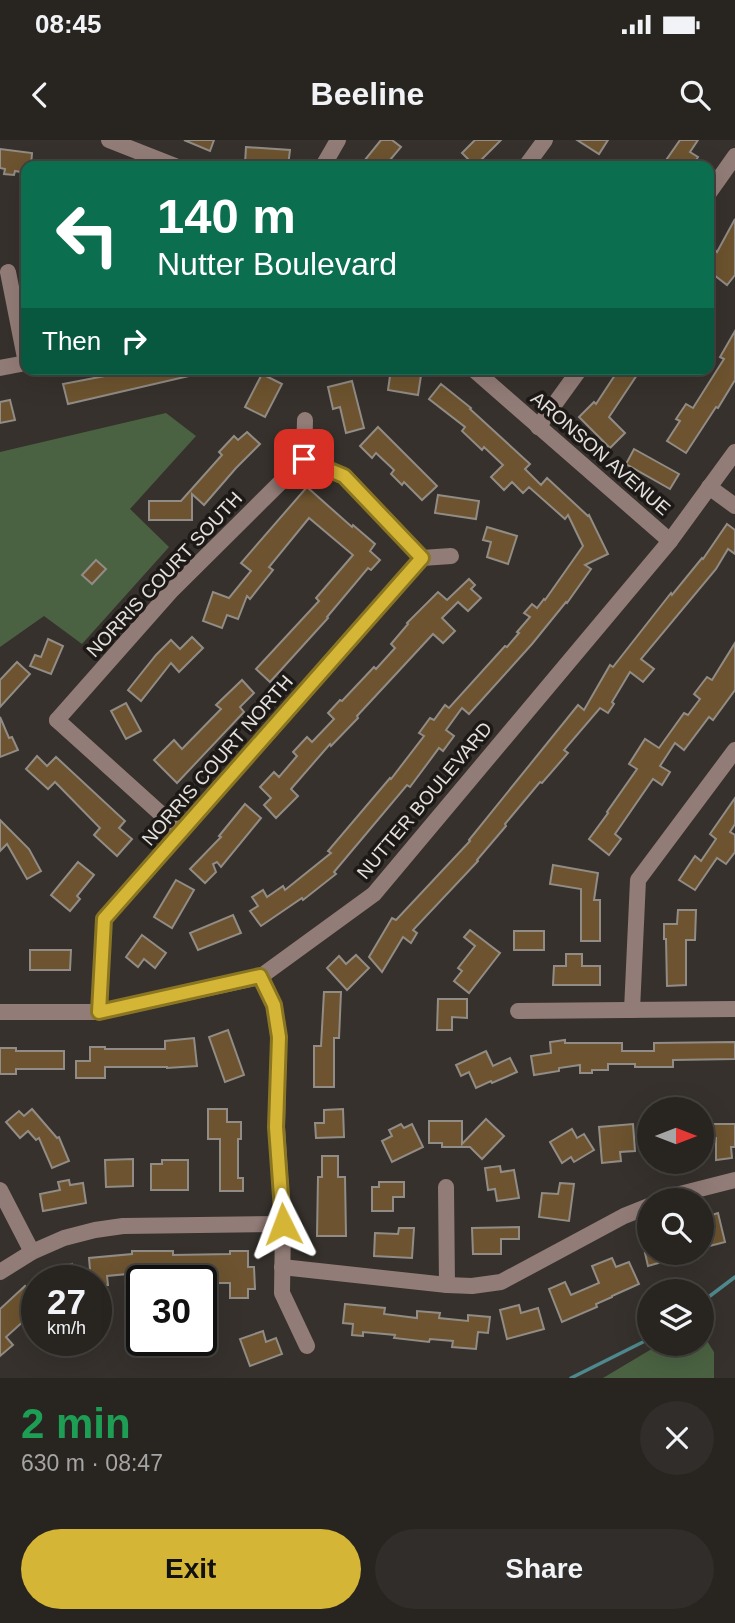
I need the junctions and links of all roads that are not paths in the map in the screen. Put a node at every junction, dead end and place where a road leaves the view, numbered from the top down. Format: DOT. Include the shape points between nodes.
graph roads {
  1 [pos="110,140"];
  2 [pos="338,140"];
  3 [pos="545,140"];
  4 [pos="735,156"];
  5 [pos="162,161"];
  6 [pos="326,161"];
  7 [pos="530,161"];
  8 [pos="714,186"];
  9 [pos="8,272"];
  10 [pos="21,338"];
  11 [pos="21,364"];
  12 [pos="0,368"];
  13 [pos="480,375"];
  14 [pos="576,375"];
  15 [pos="305,420"];
  16 [pos="538,427"];
  17 [pos="735,452"];
  18 [pos="304,459"];
  19 [pos="709,487"];
  20 [pos="735,506"];
  21 [pos="670,541"];
  22 [pos="451,556"];
  23 [pos="422,558"];
  24 [pos="57,720"];
  25 [pos="41,721"];
  26 [pos="735,750"];
  27 [pos="181,832"];
  28 [pos="260,976"];
  29 [pos="735,1009"];
  30 [pos="632,1010"];
  31 [pos="518,1011"];
  32 [pos="0,1012"];
  33 [pos="99,1012"];
  34 [pos="735,1180"];
  35 [pos="446,1187"];
  36 [pos="704,1188"];
  37 [pos="0,1190"];
  38 [pos="637,1211"];
  39 [pos="283,1224"];
  40 [pos="32,1252"];
  41 [pos="282,1267"];
  42 [pos="0,1272"];
  43 [pos="447,1285"];
  44 [pos="307,1346"];
  1 -- 5 [label="street"];
  2 -- 6 [label="street"];
  3 -- 7 [label="street"];
  4 -- 8 [label="street"];
  9 -- 10 [label="street"];
  11 -- 12 [label="street"];
  13 -- 16 [label="street, ARONSON AVENUE"];
  14 -- 16 [label="street"];
  15 -- 18 [label="street"];
  16 -- 21 [label="street, ARONSON AVENUE"];
  17 -- 19 [label="street, NUTTER BOULEVARD"];
  18 -- 23 [label="street" via="344,476"];
  18 -- 24 [label="street, NORRIS COURT SOUTH" via="172,590"];
  19 -- 20 [label="street"];
  19 -- 21 [label="street, NUTTER BOULEVARD"];
  21 -- 28 [label="street, NUTTER BOULEVARD" via="374,894"];
  22 -- 23 [label="street"];
  23 -- 27 [label="street, NORRIS COURT NORTH"];
  24 -- 25 [label="street"];
  24 -- 27 [label="street"];
  26 -- 30 [label="street" via="638,880"];
  27 -- 33 [label="street, NORRIS COURT NORTH" via="104,919"];
  28 -- 33 [label="street, NUTTER BOULEVARD"];
  28 -- 39 [label="street" via="274,1005 279,1037 276,1127"];
  29 -- 30 [label="street"];
  30 -- 31 [label="street"];
  32 -- 33 [label="street, NUTTER BOULEVARD"];
  34 -- 36 [label="street"];
  35 -- 43 [label="street"];
  37 -- 40 [label="street"];
  38 -- 43 [label="street" via="501,1282"];
  39 -- 40 [label="street" via="123,1226 64,1238"];
  39 -- 41 [label="street"];
  40 -- 42 [label="street"];
  41 -- 43 [label="street"];
  41 -- 44 [label="street" via="282,1293"];
}
